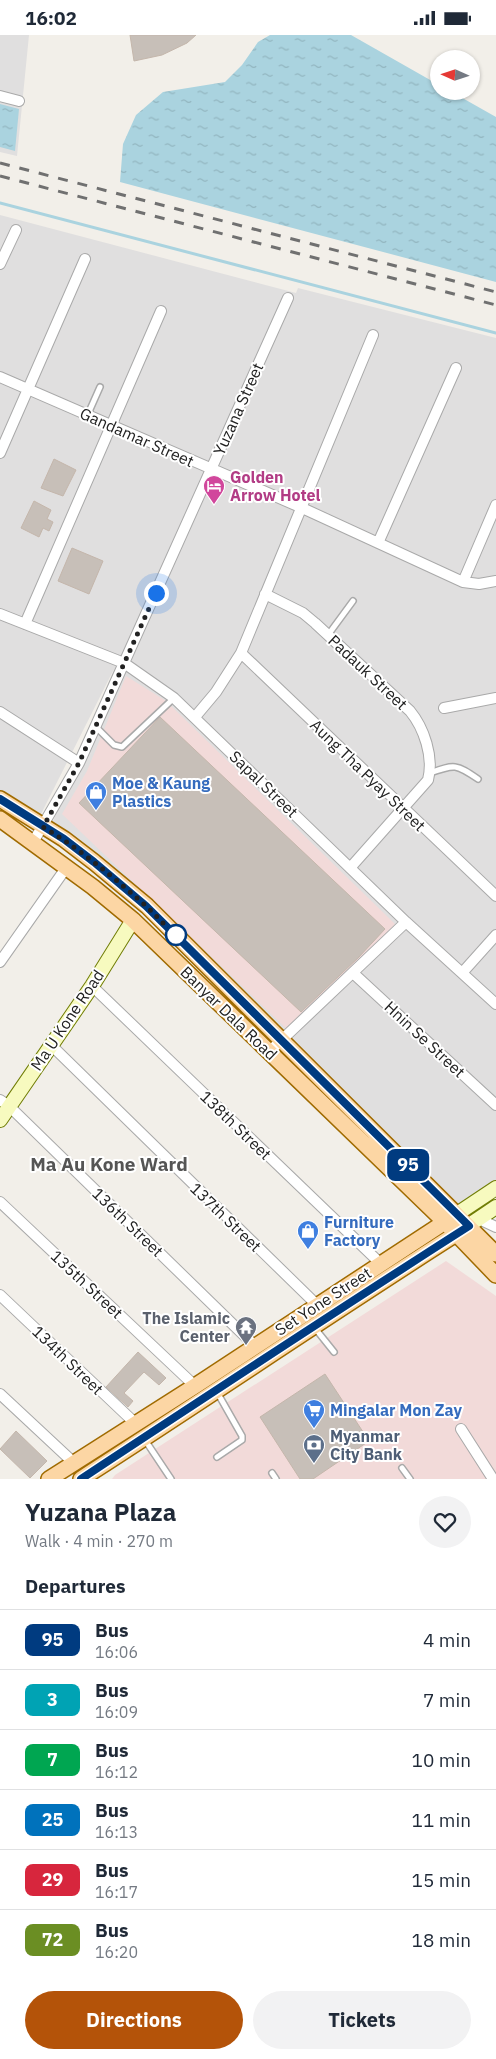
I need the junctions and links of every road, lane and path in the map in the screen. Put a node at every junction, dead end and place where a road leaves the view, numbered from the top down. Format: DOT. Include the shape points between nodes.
graph roads {
  1 [pos="0,96"];
  2 [pos="19,101"];
  3 [pos="16,230"];
  4 [pos="85,259"];
  5 [pos="0,264"];
  6 [pos="288,298"];
  7 [pos="161,311"];
  8 [pos="373,335"];
  9 [pos="456,368"];
  10 [pos="0,377"];
  11 [pos="100,387"];
  12 [pos="28,388"];
  13 [pos="88,414"];
  14 [pos="110,424"];
  15 [pos="0,453"];
  16 [pos="210,470"];
  17 [pos="496,505"];
  18 [pos="300,507"];
  19 [pos="378,543"];
  20 [pos="462,581"];
  21 [pos="496,581"];
  22 [pos="265,594"];
  23 [pos="353,601"];
  24 [pos="0,614"];
  25 [pos="25,624"];
  26 [pos="328,635"];
  27 [pos="241,653"];
  28 [pos="124,663"];
  29 [pos="174,698"];
  30 [pos="496,698"];
  31 [pos="444,708"];
  32 [pos="0,711"];
  33 [pos="196,717"];
  34 [pos="96,727"];
  35 [pos="79,763"];
  36 [pos="429,777"];
  37 [pos="478,779"];
  38 [pos="0,799"];
  39 [pos="404,808"];
  40 [pos="0,819"];
  41 [pos="43,827"];
  42 [pos="32,844"];
  43 [pos="66,868"];
  44 [pos="350,868"];
  45 [pos="496,896"];
  46 [pos="133,920"];
  47 [pos="406,922"];
  48 [pos="496,935"];
  49 [pos="0,962"];
  50 [pos="354,973"];
  51 [pos="462,973"];
  52 [pos="92,986"];
  53 [pos="496,1004"];
  54 [pos="281,1039"];
  55 [pos="50,1044"];
  56 [pos="268,1052"];
  57 [pos="4,1103"];
  58 [pos="496,1105"];
  59 [pos="0,1120"];
  60 [pos="496,1188"];
  61 [pos="0,1202"];
  62 [pos="496,1207"];
  63 [pos="451,1218"];
  64 [pos="468,1226"];
  65 [pos="496,1227"];
  66 [pos="496,1254"];
  67 [pos="380,1263"];
  68 [pos="496,1275"];
  69 [pos="0,1295"];
  70 [pos="317,1305"];
  71 [pos="314,1327"];
  72 [pos="255,1346"];
  73 [pos="334,1352"];
  74 [pos="195,1386"];
  75 [pos="216,1392"];
  76 [pos="0,1394"];
  77 [pos="136,1424"];
  78 [pos="461,1429"];
  79 [pos="144,1438"];
  80 [pos="217,1457"];
  81 [pos="74,1463"];
  82 [pos="104,1464"];
  83 [pos="402,1468"];
  84 [pos="272,1473"];
  85 [pos="51,1478"];
  86 [pos="81,1479"];
  87 [pos="97,1479"];
  88 [pos="171,1479"];
  89 [pos="276,1479"];
  90 [pos="410,1479"];
  91 [pos="493,1479"];
  1 -- 2 [label="street"];
  3 -- 5 [label="street"];
  4 -- 12 [label="street"];
  6 -- 16 [label="street, Yuzana Street"];
  7 -- 14 [label="street"];
  8 -- 18 [label="street"];
  9 -- 19 [label="street"];
  10 -- 12 [label="street, Gandamar Street"];
  11 -- 13 [label="lane"];
  12 -- 13 [label="street, Gandamar Street"];
  12 -- 15 [label="street"];
  13 -- 14 [label="street, Gandamar Street"];
  14 -- 16 [label="street, Gandamar Street"];
  14 -- 25 [label="street"];
  16 -- 18 [label="street, Gandamar Street"];
  16 -- 28 [label="street, Yuzana Street"];
  17 -- 20 [label="street"];
  18 -- 19 [label="street, Gandamar Street"];
  18 -- 22 [label="street"];
  19 -- 20 [label="street, Gandamar Street"];
  20 -- 21 [label="street, Gandamar Street" via="479,584"];
  22 -- 26 [label="street, Padauk Street" via="304,613"];
  22 -- 27 [label="street"];
  23 -- 26 [label="lane"];
  24 -- 25 [label="street, Sapal Street"];
  25 -- 28 [label="street, Sapal Street"];
  26 -- 36 [label="street, Padauk Street" via="420,722 428,750"];
  27 -- 33 [label="street"];
  27 -- 39 [label="street, Aung Tha Pyay Street"];
  28 -- 29 [label="street, Sapal Street"];
  28 -- 34 [label="street, Yuzana Street"];
  29 -- 33 [label="street, Sapal Street"];
  29 -- 34 [label="lane" via="122,747 114,745"];
  30 -- 31 [label="street"];
  32 -- 35 [label="street"];
  33 -- 44 [label="street, Sapal Street"];
  34 -- 35 [label="street, Yuzana Street"];
  35 -- 41 [label="street, Yuzana Street"];
  36 -- 37 [label="lane" via="450,766 461,767"];
  36 -- 39 [label="street"];
  38 -- 41 [label="main road, Banyar Dala Road"];
  39 -- 44 [label="street"];
  39 -- 45 [label="street, Aung Tha Pyay Street"];
  40 -- 42 [label="main road, Banyar Dala Road"];
  41 -- 42 [label="street, Yuzana Street"];
  41 -- 54 [label="main road, Banyar Dala Road" via="94,862 146,906"];
  42 -- 43 [label="main road, Banyar Dala Road"];
  43 -- 46 [label="main road, Banyar Dala Road"];
  43 -- 49 [label="street"];
  44 -- 47 [label="street, Sapal Street"];
  46 -- 52 [label="street, Ma U Kone Road"];
  46 -- 56 [label="main road, Banyar Dala Road"];
  47 -- 50 [label="street"];
  47 -- 51 [label="street, Sapal Street"];
  48 -- 51 [label="street"];
  50 -- 54 [label="street"];
  50 -- 58 [label="street, Hnin Se Street"];
  51 -- 53 [label="street, Sapal Street"];
  52 -- 55 [label="street, Ma U Kone Road"];
  52 -- 67 [label="street, 138th Street"];
  54 -- 56 [label="street"];
  54 -- 63 [label="main road, Banyar Dala Road"];
  55 -- 57 [label="street, Ma U Kone Road"];
  55 -- 70 [label="street, 137th Street"];
  56 -- 63 [label="main road, Banyar Dala Road"];
  57 -- 59 [label="street, Ma U Kone Road"];
  57 -- 72 [label="street, 136th Street"];
  60 -- 63 [label="street, Set Yone Street"];
  61 -- 74 [label="street, 135th Street"];
  62 -- 64 [label="street, Set Yone Street"];
  63 -- 64 [label="main road"];
  63 -- 67 [label="main road, Set Yone Street"];
  64 -- 65 [label="street"];
  64 -- 66 [label="main road"];
  64 -- 68 [label="main road"];
  64 -- 71 [label="main road, Set Yone Street"];
  67 -- 70 [label="main road, Set Yone Street"];
  69 -- 77 [label="street, 134th Street"];
  70 -- 72 [label="main road, Set Yone Street"];
  71 -- 73 [label="lane"];
  71 -- 75 [label="main road, Set Yone Street"];
  72 -- 74 [label="main road, Set Yone Street"];
  74 -- 77 [label="main road, Set Yone Street"];
  75 -- 79 [label="main road, Set Yone Street"];
  75 -- 80 [label="lane" via="242,1436 242,1440"];
  76 -- 81 [label="street"];
  77 -- 81 [label="main road, Set Yone Street"];
  78 -- 91 [label="street"];
  79 -- 82 [label="main road, Set Yone Street"];
  79 -- 88 [label="lane"];
  81 -- 85 [label="main road, Set Yone Street"];
  82 -- 86 [label="main road, Set Yone Street"];
  82 -- 87 [label="main road"];
  83 -- 90 [label="lane"];
  84 -- 89 [label="lane"];
}
